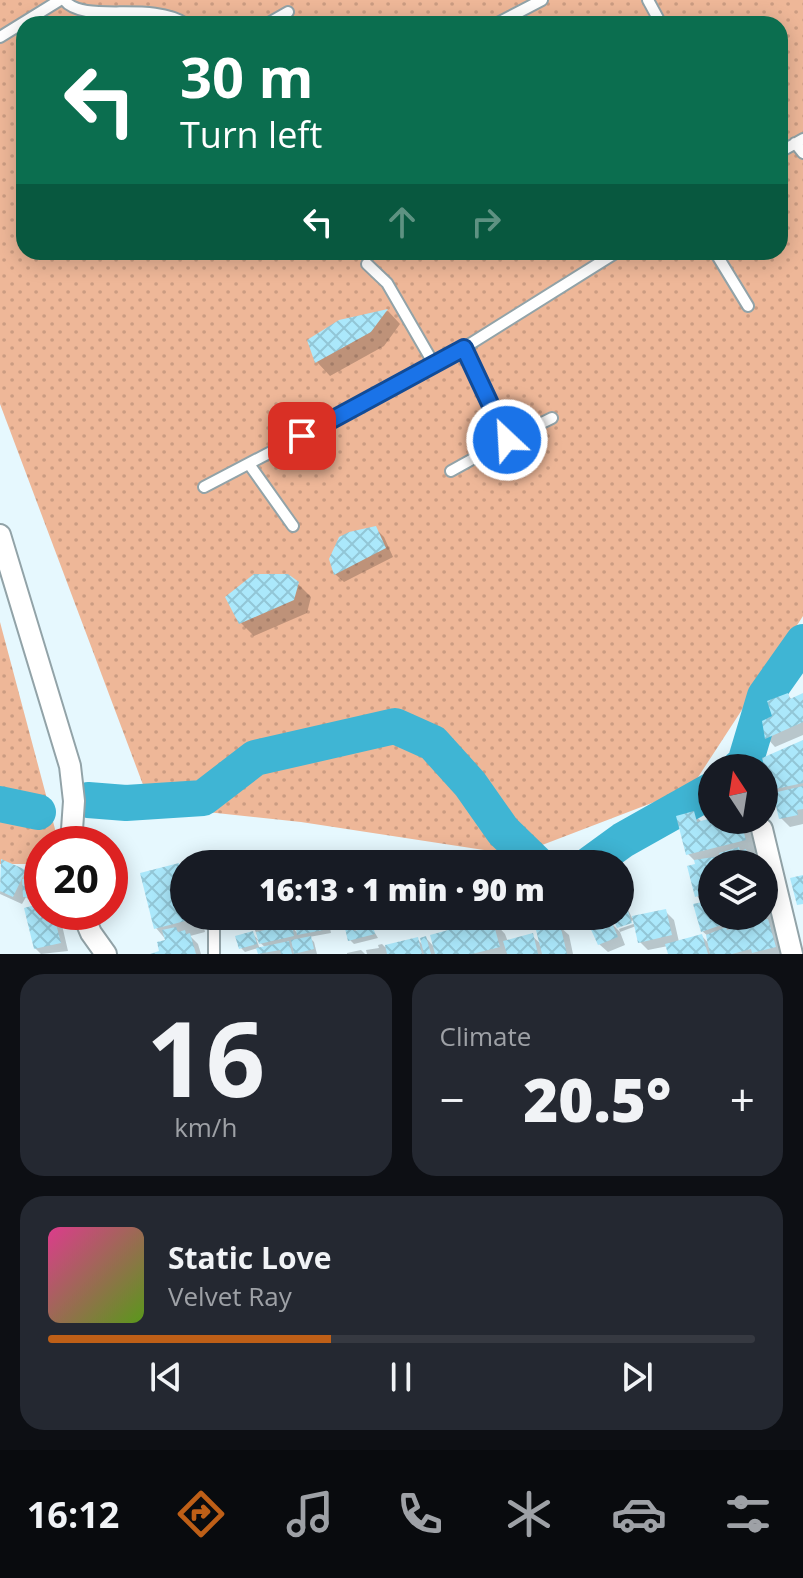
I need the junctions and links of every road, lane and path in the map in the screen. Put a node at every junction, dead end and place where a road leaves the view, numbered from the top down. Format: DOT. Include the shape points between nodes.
graph roads {
  1 [pos="62,0"];
  2 [pos="542,0"];
  3 [pos="288,12"];
  4 [pos="35,16"];
  5 [pos="175,16"];
  6 [pos="281,16"];
  7 [pos="511,16"];
  8 [pos="799,141"];
  9 [pos="803,153"];
  10 [pos="604,260"];
  11 [pos="720,260"];
  12 [pos="367,264"];
  13 [pos="748,306"];
  14 [pos="464,348"];
  15 [pos="435,366"];
  16 [pos="552,418"];
  17 [pos="507,440"];
  18 [pos="249,464"];
  19 [pos="451,471"];
  20 [pos="204,487"];
  21 [pos="293,526"];
  22 [pos="0,535"];
  23 [pos="72,826"];
  24 [pos="763,834"];
  25 [pos="90,930"];
  26 [pos="214,930"];
  27 [pos="106,954"];
  28 [pos="214,954"];
  29 [pos="792,954"];
  1 -- 4 [label="lane"];
  1 -- 5 [label="lane" via="83,8 141,4"];
  2 -- 7 [label="lane"];
  3 -- 6 [label="lane"];
  8 -- 9 [label="lane"];
  10 -- 14 [label="lane"];
  11 -- 13 [label="lane"];
  12 -- 15 [label="lane" via="387,283"];
  14 -- 15 [label="lane"];
  14 -- 17 [label="lane"];
  15 -- 18 [label="lane"];
  16 -- 17 [label="lane"];
  17 -- 19 [label="lane"];
  18 -- 20 [label="lane"];
  18 -- 21 [label="lane"];
  22 -- 23 [label="street" via="70,766"];
  24 -- 29 [label="street"];
  25 -- 27 [label="street"];
  26 -- 28 [label="lane"];
}
